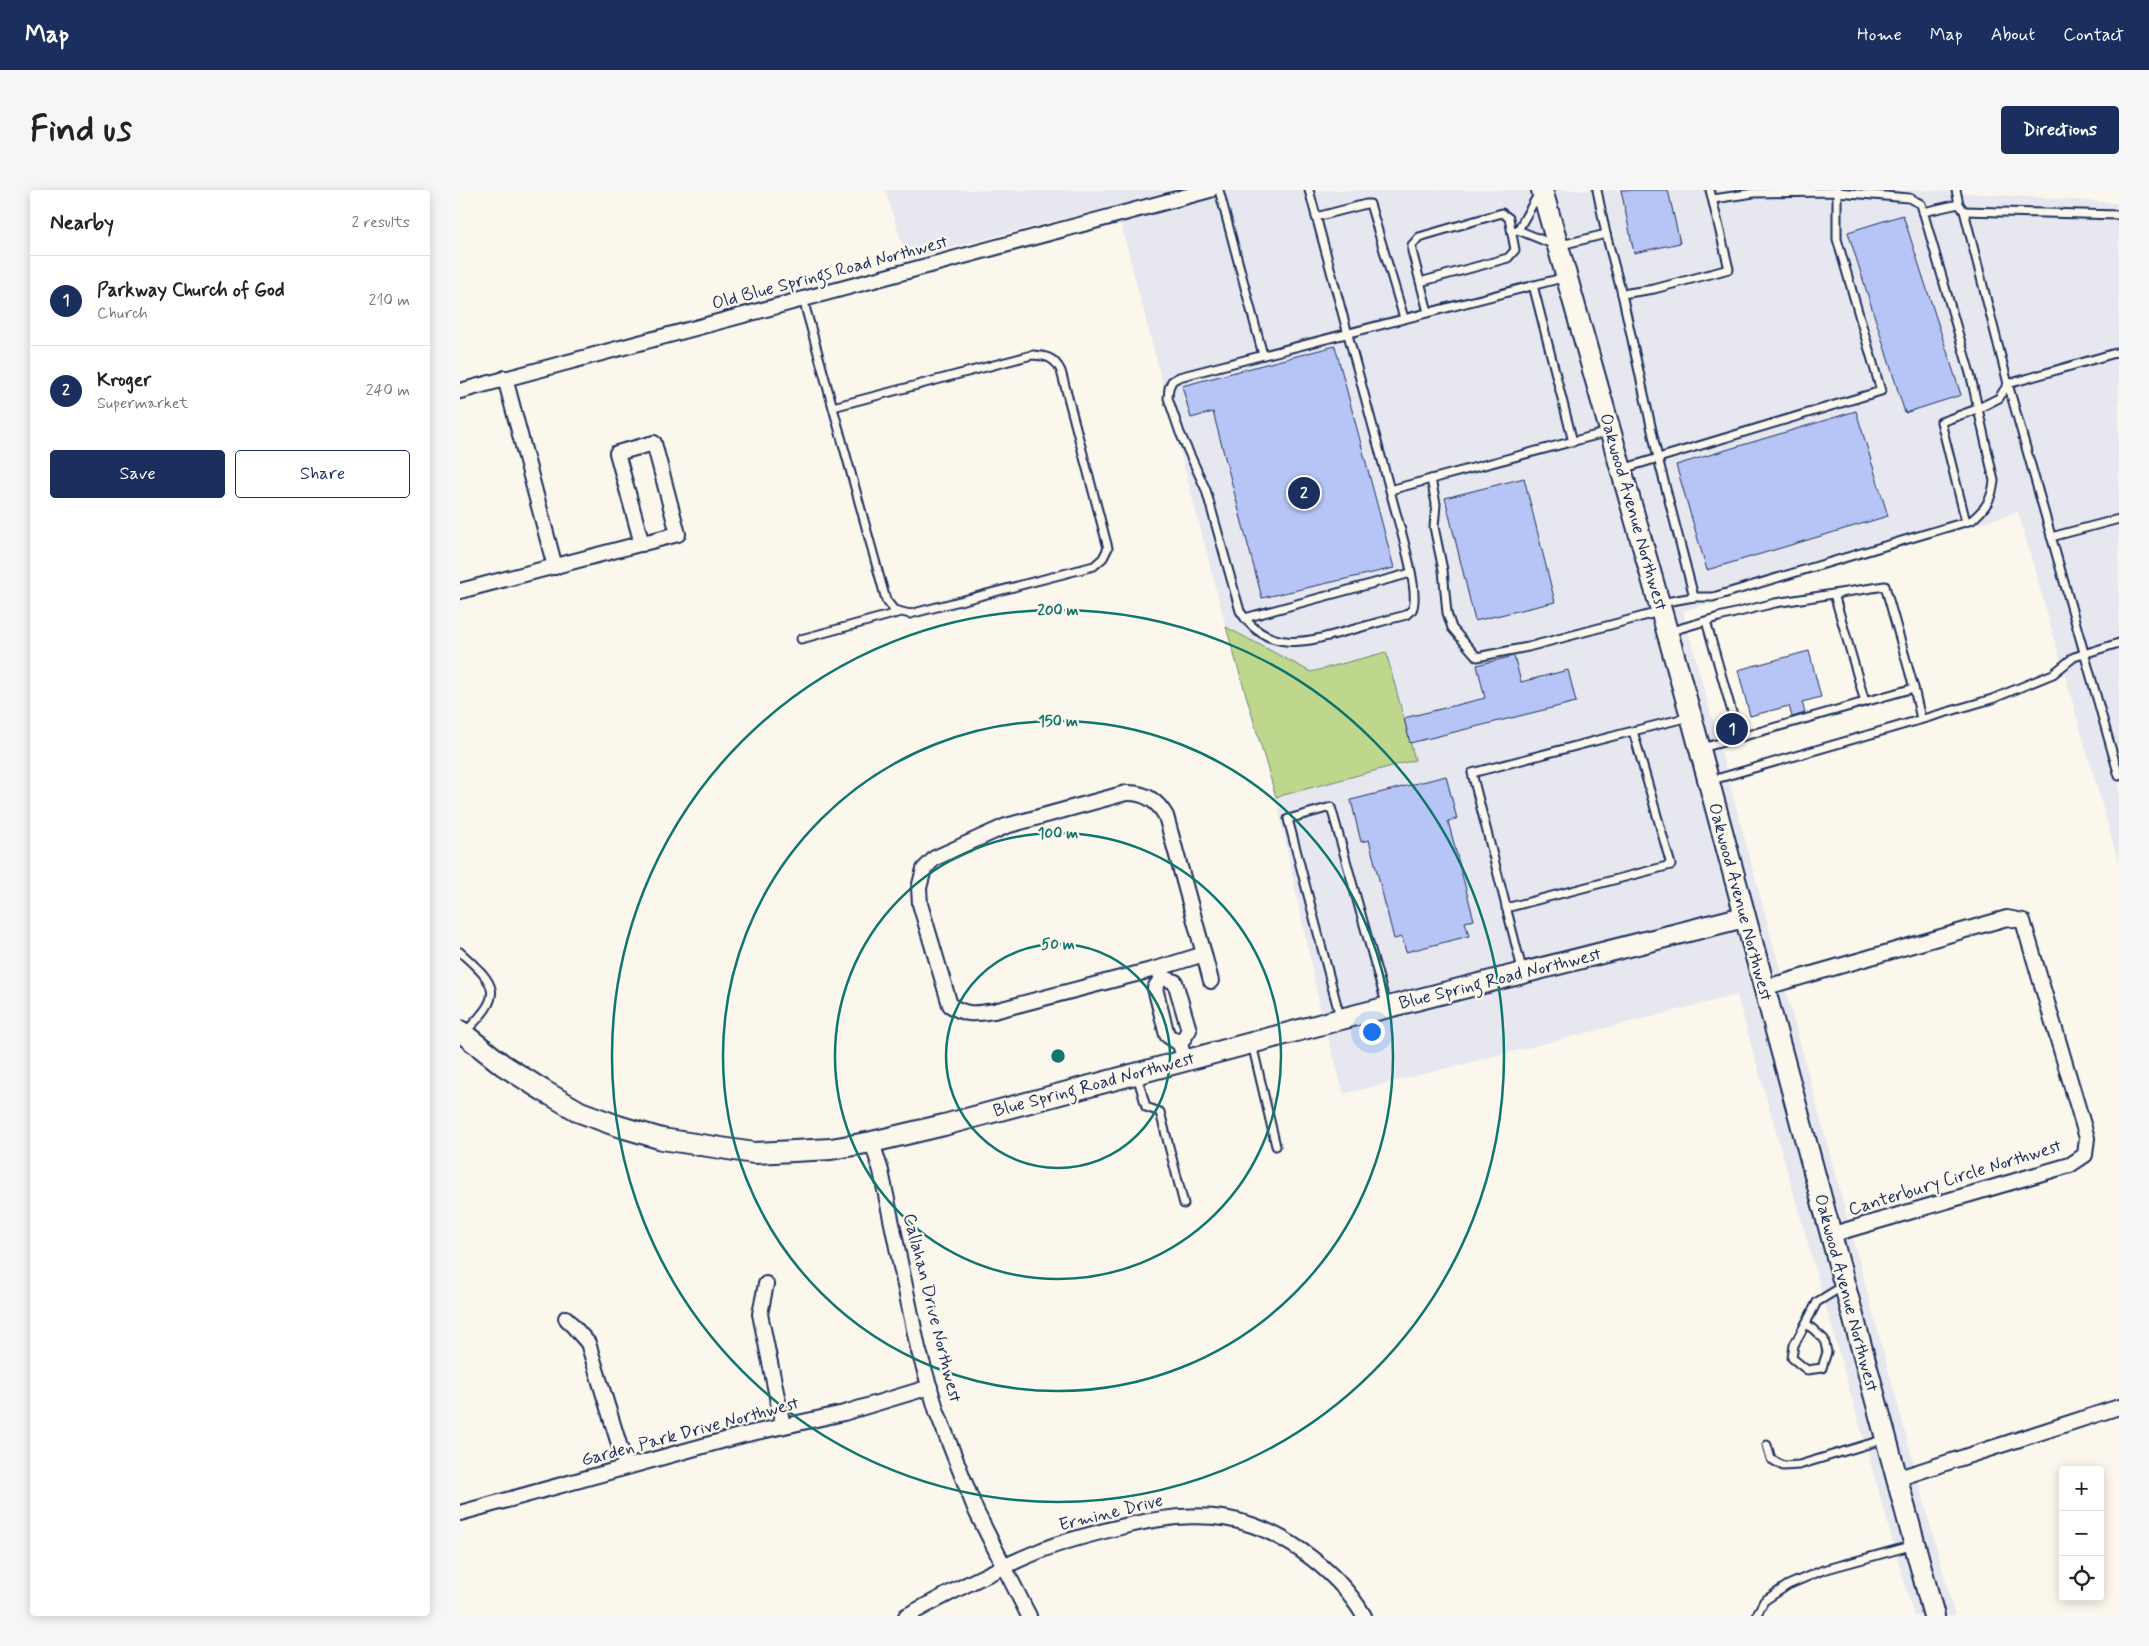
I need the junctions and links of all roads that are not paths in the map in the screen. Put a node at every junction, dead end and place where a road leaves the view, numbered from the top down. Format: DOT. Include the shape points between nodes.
graph roads {
  1 [pos="1210,190"];
  2 [pos="1219,190"];
  3 [pos="1309,190"];
  4 [pos="1542,190"];
  5 [pos="1553,190"];
  6 [pos="1597,190"];
  7 [pos="1710,190"];
  8 [pos="1956,190"];
  9 [pos="1837,191"];
  10 [pos="1189,193"];
  11 [pos="1713,199"];
  12 [pos="1959,204"];
  13 [pos="1548,211"];
  14 [pos="1964,211"];
  15 [pos="1923,212"];
  16 [pos="2119,215"];
  17 [pos="1316,217"];
  18 [pos="1515,230"];
  19 [pos="1606,234"];
  20 [pos="1557,246"];
  21 [pos="1566,277"];
  22 [pos="1420,282"];
  23 [pos="1532,285"];
  24 [pos="1622,294"];
  25 [pos="803,300"];
  26 [pos="1428,312"];
  27 [pos="1404,318"];
  28 [pos="1347,332"];
  29 [pos="2119,352"];
  30 [pos="1263,355"];
  31 [pos="504,378"];
  32 [pos="2008,384"];
  33 [pos="460,391"];
  34 [pos="833,407"];
  35 [pos="1977,409"];
  36 [pos="1610,432"];
  37 [pos="1573,442"];
  38 [pos="1658,458"];
  39 [pos="1621,470"];
  40 [pos="1432,479"];
  41 [pos="1390,490"];
  42 [pos="2119,519"];
  43 [pos="1966,522"];
  44 [pos="2051,537"];
  45 [pos="642,544"];
  46 [pos="555,567"];
  47 [pos="1411,573"];
  48 [pos="460,591"];
  49 [pos="1834,594"];
  50 [pos="1694,597"];
  51 [pos="1660,607"];
  52 [pos="901,612"];
  53 [pos="1245,618"];
  54 [pos="1706,621"];
  55 [pos="1667,633"];
  56 [pos="801,639"];
  57 [pos="2119,643"];
  58 [pos="2083,654"];
  59 [pos="1914,688"];
  60 [pos="1866,702"];
  61 [pos="1690,716"];
  62 [pos="1922,719"];
  63 [pos="1633,731"];
  64 [pos="1739,737"];
  65 [pos="1699,748"];
  66 [pos="2119,776"];
  67 [pos="1708,781"];
  68 [pos="1506,908"];
  69 [pos="1744,917"];
  70 [pos="460,952"];
  71 [pos="1204,954"];
  72 [pos="1161,973"];
  73 [pos="1523,973"];
  74 [pos="1211,981"];
  75 [pos="1764,988"];
  76 [pos="1388,1007"];
  77 [pos="1341,1019"];
  78 [pos="461,1033"];
  79 [pos="1251,1043"];
  80 [pos="1183,1052"];
  81 [pos="1137,1073"];
  82 [pos="872,1142"];
  83 [pos="1276,1146"];
  84 [pos="1184,1204"];
  85 [pos="1830,1235"];
  86 [pos="766,1284"];
  87 [pos="1844,1286"];
  88 [pos="566,1318"];
  89 [pos="1806,1323"];
  90 [pos="930,1387"];
  91 [pos="2119,1407"];
  92 [pos="783,1426"];
  93 [pos="1885,1439"];
  94 [pos="1767,1445"];
  95 [pos="626,1468"];
  96 [pos="1896,1479"];
  97 [pos="460,1513"];
  98 [pos="1914,1545"];
  99 [pos="1004,1566"];
  100 [pos="906,1616"];
  101 [pos="1029,1616"];
  102 [pos="1364,1616"];
  103 [pos="1756,1616"];
  104 [pos="1934,1616"];
  1 -- 10 [label="street, Old Blue Springs Road Northwest"];
  2 -- 30 [label="lane"];
  3 -- 17 [label="lane"];
  4 -- 13 [label="street, Oakwood Avenue Northwest"];
  4 -- 18 [label="lane"];
  5 -- 13 [label="street"];
  6 -- 19 [label="lane"];
  7 -- 11 [label="lane"];
  8 -- 12 [label="lane"];
  9 -- 11 [label="lane" via="1754,193"];
  9 -- 15 [label="lane" via="1908,198 1921,204"];
  9 -- 38 [label="lane" via="1837,240 1882,391"];
  10 -- 25 [label="street, Old Blue Springs Road Northwest"];
  11 -- 24 [label="lane" via="1729,269"];
  12 -- 14 [label="lane"];
  12 -- 15 [label="lane"];
  13 -- 20 [label="street, Oakwood Avenue Northwest"];
  14 -- 16 [label="lane"];
  14 -- 32 [label="lane"];
  15 -- 35 [label="lane" via="1971,377"];
  17 -- 27 [label="lane" via="1370,204"];
  17 -- 28 [label="lane"];
  18 -- 20 [label="lane"];
  18 -- 22 [label="lane" via="1515,250 1508,258"];
  18 -- 22 [label="lane" via="1502,213 1419,237 1412,245 1412,251"];
  19 -- 20 [label="lane"];
  19 -- 24 [label="lane"];
  20 -- 21 [label="street, Oakwood Avenue Northwest"];
  21 -- 23 [label="lane"];
  21 -- 36 [label="street, Oakwood Avenue Northwest"];
  22 -- 26 [label="lane"];
  23 -- 26 [label="lane"];
  23 -- 37 [label="lane"];
  24 -- 38 [label="lane"];
  25 -- 31 [label="street, Old Blue Springs Road Northwest"];
  25 -- 34 [label="lane"];
  26 -- 27 [label="lane"];
  27 -- 28 [label="lane"];
  28 -- 30 [label="lane"];
  28 -- 41 [label="lane"];
  29 -- 32 [label="lane"];
  30 -- 53 [label="lane" via="1179,377 1168,388 1171,407 1206,490"];
  31 -- 33 [label="street, Old Blue Springs Road Northwest"];
  31 -- 46 [label="street"];
  32 -- 35 [label="lane" via="1998,398"];
  32 -- 44 [label="lane"];
  34 -- 52 [label="lane" via="886,600 894,610"];
  34 -- 52 [label="lane" via="1032,355 1048,356 1056,361 1061,371 1108,548 1103,558 1094,566 910,614"];
  35 -- 43 [label="lane" via="1994,488 1984,510"];
  35 -- 43 [label="lane" via="1941,422"];
  36 -- 37 [label="lane"];
  36 -- 39 [label="street, Oakwood Avenue Northwest"];
  37 -- 40 [label="lane"];
  38 -- 39 [label="lane"];
  38 -- 50 [label="lane"];
  39 -- 51 [label="street, Oakwood Avenue Northwest"];
  40 -- 41 [label="lane"];
  40 -- 51 [label="lane" via="1436,504 1434,527 1447,613 1452,628 1477,657 1528,647"];
  41 -- 47 [label="lane"];
  42 -- 44 [label="lane"];
  43 -- 50 [label="lane" via="1713,597"];
  44 -- 58 [label="lane"];
  45 -- 45 [label="street" via="617,453 654,443 678,534"];
  45 -- 46 [label="street"];
  46 -- 48 [label="street"];
  47 -- 53 [label="lane"];
  47 -- 53 [label="lane" via="1414,597 1412,610 1406,615 1315,640 1281,641 1262,634"];
  49 -- 54 [label="lane" via="1776,603"];
  49 -- 59 [label="lane" via="1886,586"];
  49 -- 60 [label="lane"];
  50 -- 51 [label="lane"];
  51 -- 55 [label="street, Oakwood Avenue Northwest"];
  52 -- 56 [label="lane"];
  54 -- 55 [label="lane"];
  54 -- 64 [label="lane"];
  55 -- 61 [label="street, Oakwood Avenue Northwest"];
  57 -- 58 [label="lane"];
  58 -- 62 [label="lane" via="2053,674 1992,699"];
  58 -- 66 [label="lane"];
  59 -- 60 [label="lane"];
  59 -- 62 [label="lane"];
  60 -- 64 [label="lane"];
  61 -- 63 [label="lane"];
  61 -- 65 [label="street, Oakwood Avenue Northwest"];
  62 -- 67 [label="lane"];
  63 -- 68 [label="lane" via="1472,773"];
  63 -- 68 [label="lane" via="1670,866"];
  64 -- 65 [label="lane"];
  65 -- 67 [label="street, Oakwood Avenue Northwest"];
  67 -- 69 [label="street, Oakwood Avenue Northwest"];
  68 -- 73 [label="lane"];
  69 -- 73 [label="street, Blue Spring Road Northwest"];
  69 -- 75 [label="street, Oakwood Avenue Northwest"];
  70 -- 78 [label="lane" via="478,968 492,990 490,1004"];
  71 -- 72 [label="street"];
  71 -- 72 [label="street" via="1166,816 1161,806 1138,793 1006,826 934,858 924,869 919,888 920,904 950,1005 960,1012 971,1015 994,1011"];
  71 -- 74 [label="street"];
  72 -- 80 [label="street" via="1156,988 1167,1035"];
  72 -- 80 [label="street" via="1175,982 1189,1030"];
  73 -- 76 [label="street, Blue Spring Road Northwest"];
  75 -- 85 [label="street, Oakwood Avenue Northwest"];
  75 -- 85 [label="street, Canterbury Circle Northwest" via="2007,918 2023,921 2087,1138 2085,1155 2070,1165"];
  76 -- 77 [label="street, Blue Spring Road Northwest"];
  76 -- 77 [label="lane" via="1331,808 1288,819"];
  77 -- 79 [label="street, Blue Spring Road Northwest"];
  78 -- 82 [label="street, Blue Spring Road Northwest" via="503,1065 580,1112 662,1139 754,1153 831,1149"];
  79 -- 80 [label="street, Blue Spring Road Northwest"];
  79 -- 83 [label="lane"];
  80 -- 81 [label="street, Blue Spring Road Northwest"];
  81 -- 82 [label="street, Blue Spring Road Northwest"];
  81 -- 84 [label="lane" via="1146,1107 1160,1112"];
  82 -- 90 [label="street, Callahan Drive Northwest" via="918,1348"];
  85 -- 87 [label="street, Oakwood Avenue Northwest"];
  86 -- 92 [label="street" via="760,1314"];
  87 -- 89 [label="lane" via="1817,1302"];
  87 -- 93 [label="street, Oakwood Avenue Northwest"];
  88 -- 95 [label="street" via="588,1343"];
  89 -- 89 [label="lane" via="1794,1345 1792,1358 1807,1370 1822,1368 1827,1352 1824,1339"];
  90 -- 92 [label="street, Garden Park Drive Northwest" via="844,1413"];
  90 -- 99 [label="street, Callahan Drive Northwest" via="956,1464"];
  91 -- 96 [label="street"];
  92 -- 95 [label="street, Garden Park Drive Northwest"];
  93 -- 94 [label="lane" via="1799,1465 1783,1466 1772,1459"];
  93 -- 96 [label="street, Oakwood Avenue Northwest"];
  95 -- 97 [label="street, Garden Park Drive Northwest"];
  96 -- 98 [label="street, Oakwood Avenue Northwest"];
  98 -- 103 [label="lane" via="1823,1570 1797,1581 1764,1601"];
  98 -- 104 [label="street, Oakwood Avenue Northwest"];
  99 -- 100 [label="street, Ermine Drive"];
  99 -- 101 [label="street, Callahan Drive Northwest"];
  99 -- 102 [label="street, Ermine Drive" via="1109,1530 1182,1516 1213,1517 1251,1524 1282,1537 1318,1562 1340,1583"];
}
